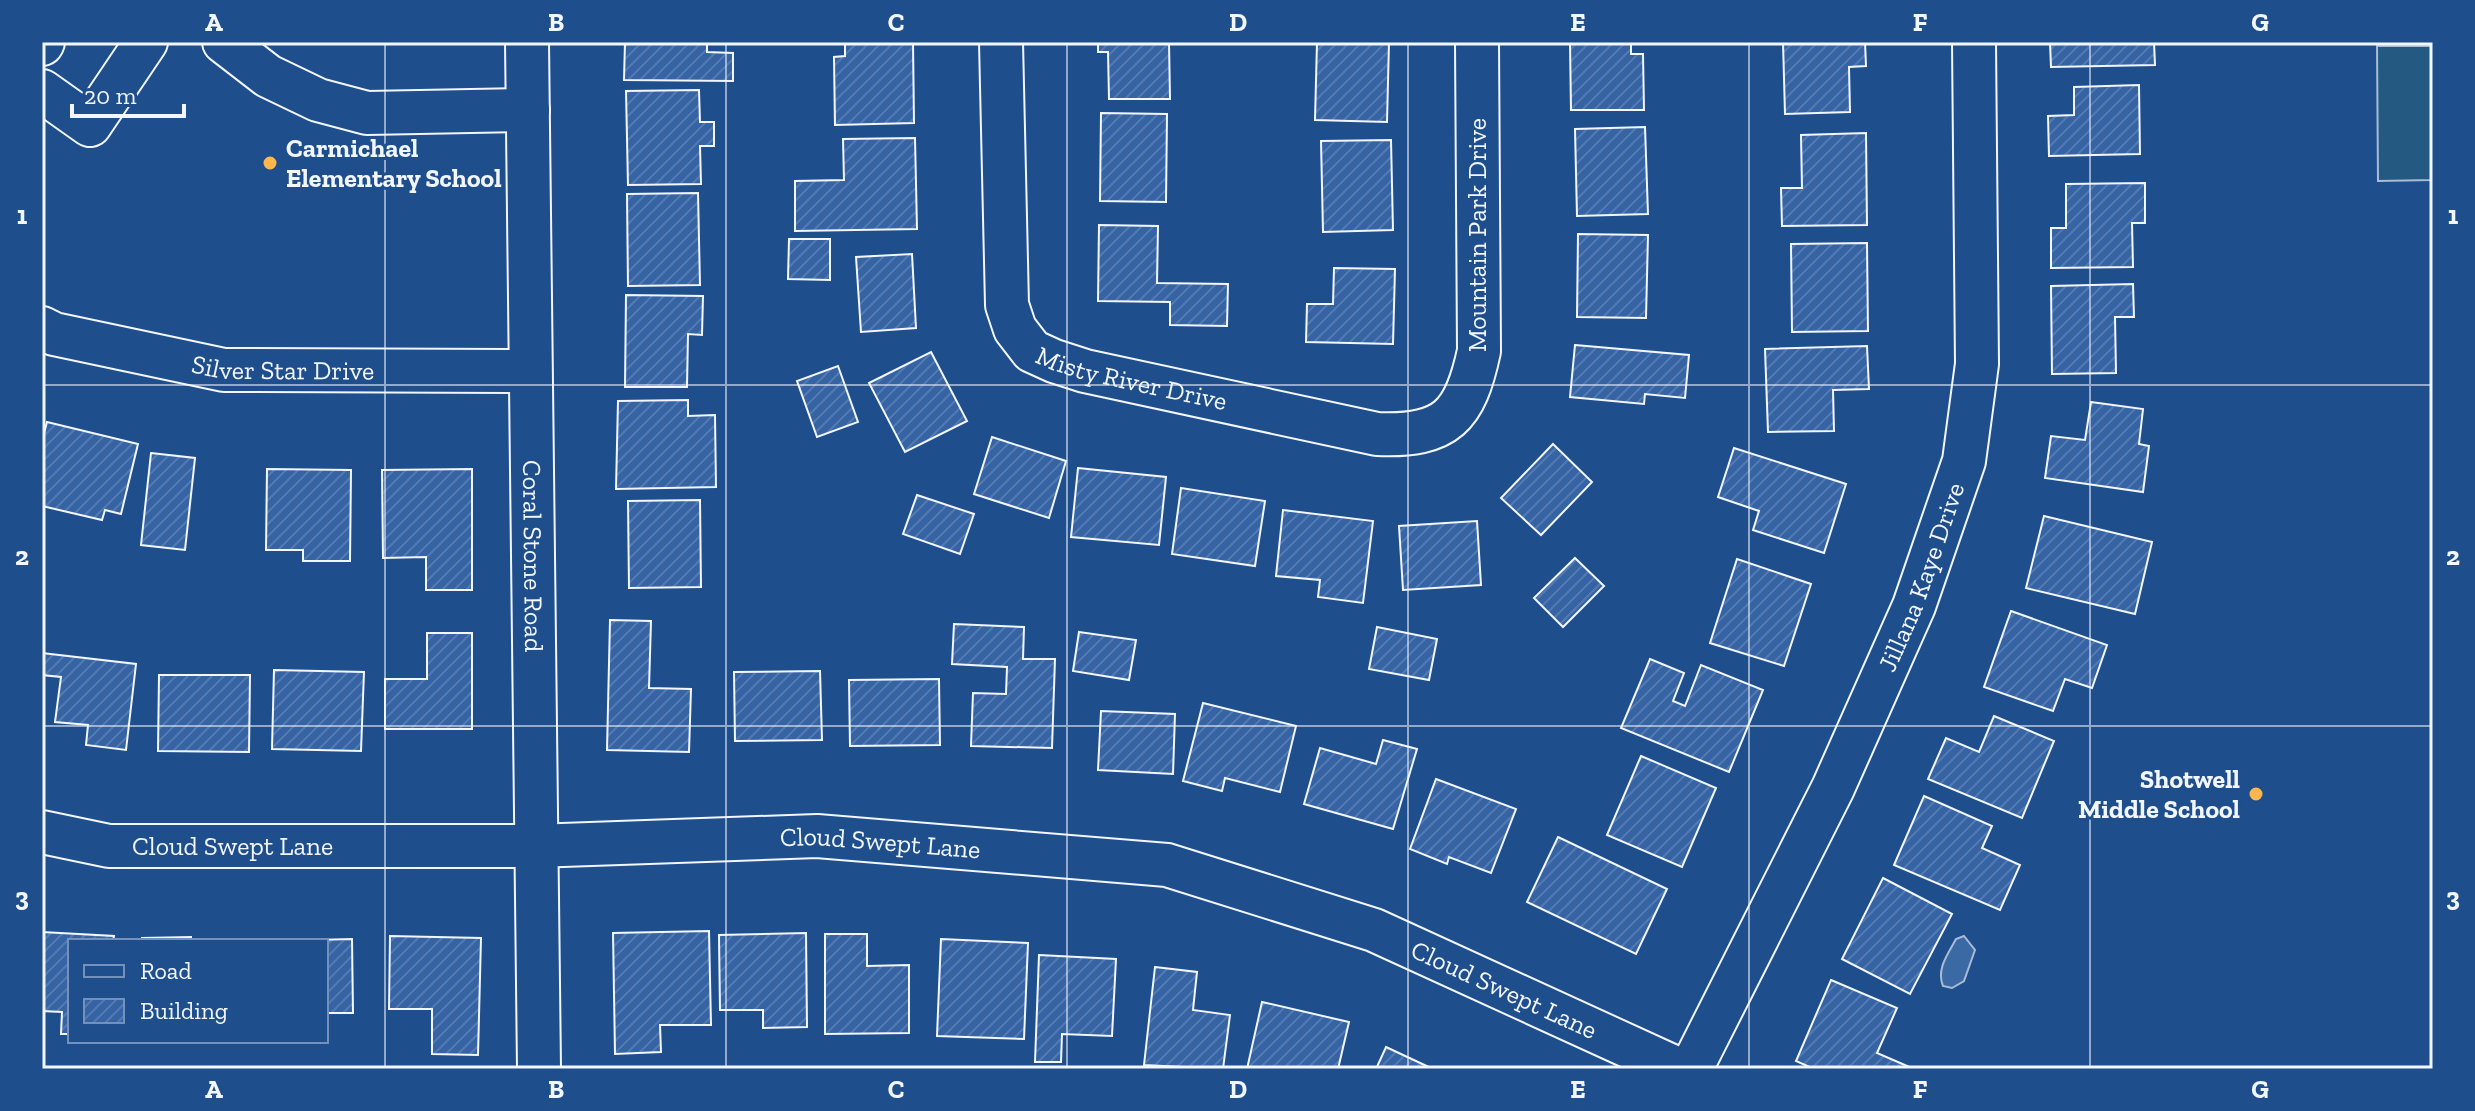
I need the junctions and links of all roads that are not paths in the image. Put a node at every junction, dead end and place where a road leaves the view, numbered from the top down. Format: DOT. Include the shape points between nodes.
graph roads {
  1 [pos="146,42"];
  2 [pos="224,42"];
  3 [pos="527,42"];
  4 [pos="1001,42"];
  5 [pos="1477,42"];
  6 [pos="1974,42"];
  7 [pos="42,91"];
  8 [pos="528,110"];
  9 [pos="42,328"];
  10 [pos="529,371"];
  11 [pos="1449,421"];
  12 [pos="42,832"];
  13 [pos="534,846"];
  14 [pos="539,1069"];
  15 [pos="1678,1069"];
  16 [pos="1691,1069"];
  1 -- 7 [label="street" via="90,125"];
  2 -- 8 [label="street" via="268,76 318,100 367,113"];
  3 -- 8 [label="street, Coral Stone Road"];
  4 -- 11 [label="street, Misty River Drive" via="1007,305 1015,329 1032,351 1085,371 1377,434 1407,436"];
  5 -- 11 [label="street, Mountain Park Drive" via="1479,351 1470,391"];
  6 -- 16 [label="street, Jillana Kaye Drive" via="1978,352 1964,461 1914,606 1833,788"];
  8 -- 10 [label="street, Coral Stone Road"];
  9 -- 10 [label="street, Silver Star Drive" via="224,370"];
  10 -- 13 [label="street, Coral Stone Road"];
  12 -- 13 [label="street, Cloud Swept Lane" via="109,846"];
  13 -- 14 [label="street, Coral Stone Road"];
  13 -- 15 [label="street, Cloud Swept Lane" via="817,836 1167,865 1374,930"];
}
